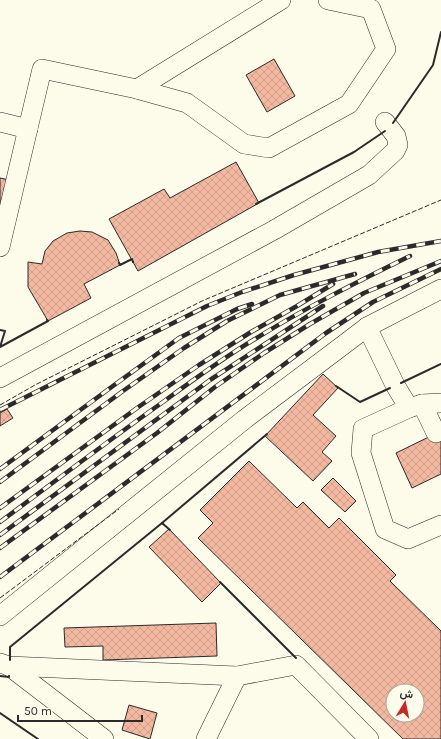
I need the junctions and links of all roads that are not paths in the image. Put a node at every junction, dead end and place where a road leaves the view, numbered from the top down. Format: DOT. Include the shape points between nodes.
graph roads {
  1 [pos="281,0"];
  2 [pos="328,0"];
  3 [pos="137,89"];
  4 [pos="0,122"];
  5 [pos="385,122"];
  6 [pos="28,129"];
  7 [pos="0,247"];
  8 [pos="441,289"];
  9 [pos="367,328"];
  10 [pos="0,378"];
  11 [pos="441,403"];
  12 [pos="416,406"];
  13 [pos="436,434"];
  14 [pos="441,525"];
  15 [pos="0,616"];
  16 [pos="5,665"];
  17 [pos="237,676"];
  18 [pos="104,739"];
  19 [pos="206,739"];
  20 [pos="368,739"];
  1 -- 3 [label="street"];
  2 -- 3 [label="street" via="371,9 386,49 349,104 269,148 244,144 187,103"];
  3 -- 6 [label="street" via="42,69"];
  4 -- 6 [label="street"];
  5 -- 10 [label="street" via="396,136 398,145 370,176"];
  6 -- 7 [label="street"];
  8 -- 9 [label="street"];
  9 -- 12 [label="street" via="395,385"];
  9 -- 15 [label="street" via="245,419"];
  11 -- 12 [label="street"];
  12 -- 13 [label="street"];
  12 -- 14 [label="street" via="363,429 361,454 385,529 408,539"];
  16 -- 17 [label="street"];
  16 -- 18 [label="street"];
  17 -- 19 [label="street"];
  17 -- 20 [label="street" via="296,665"];
}
